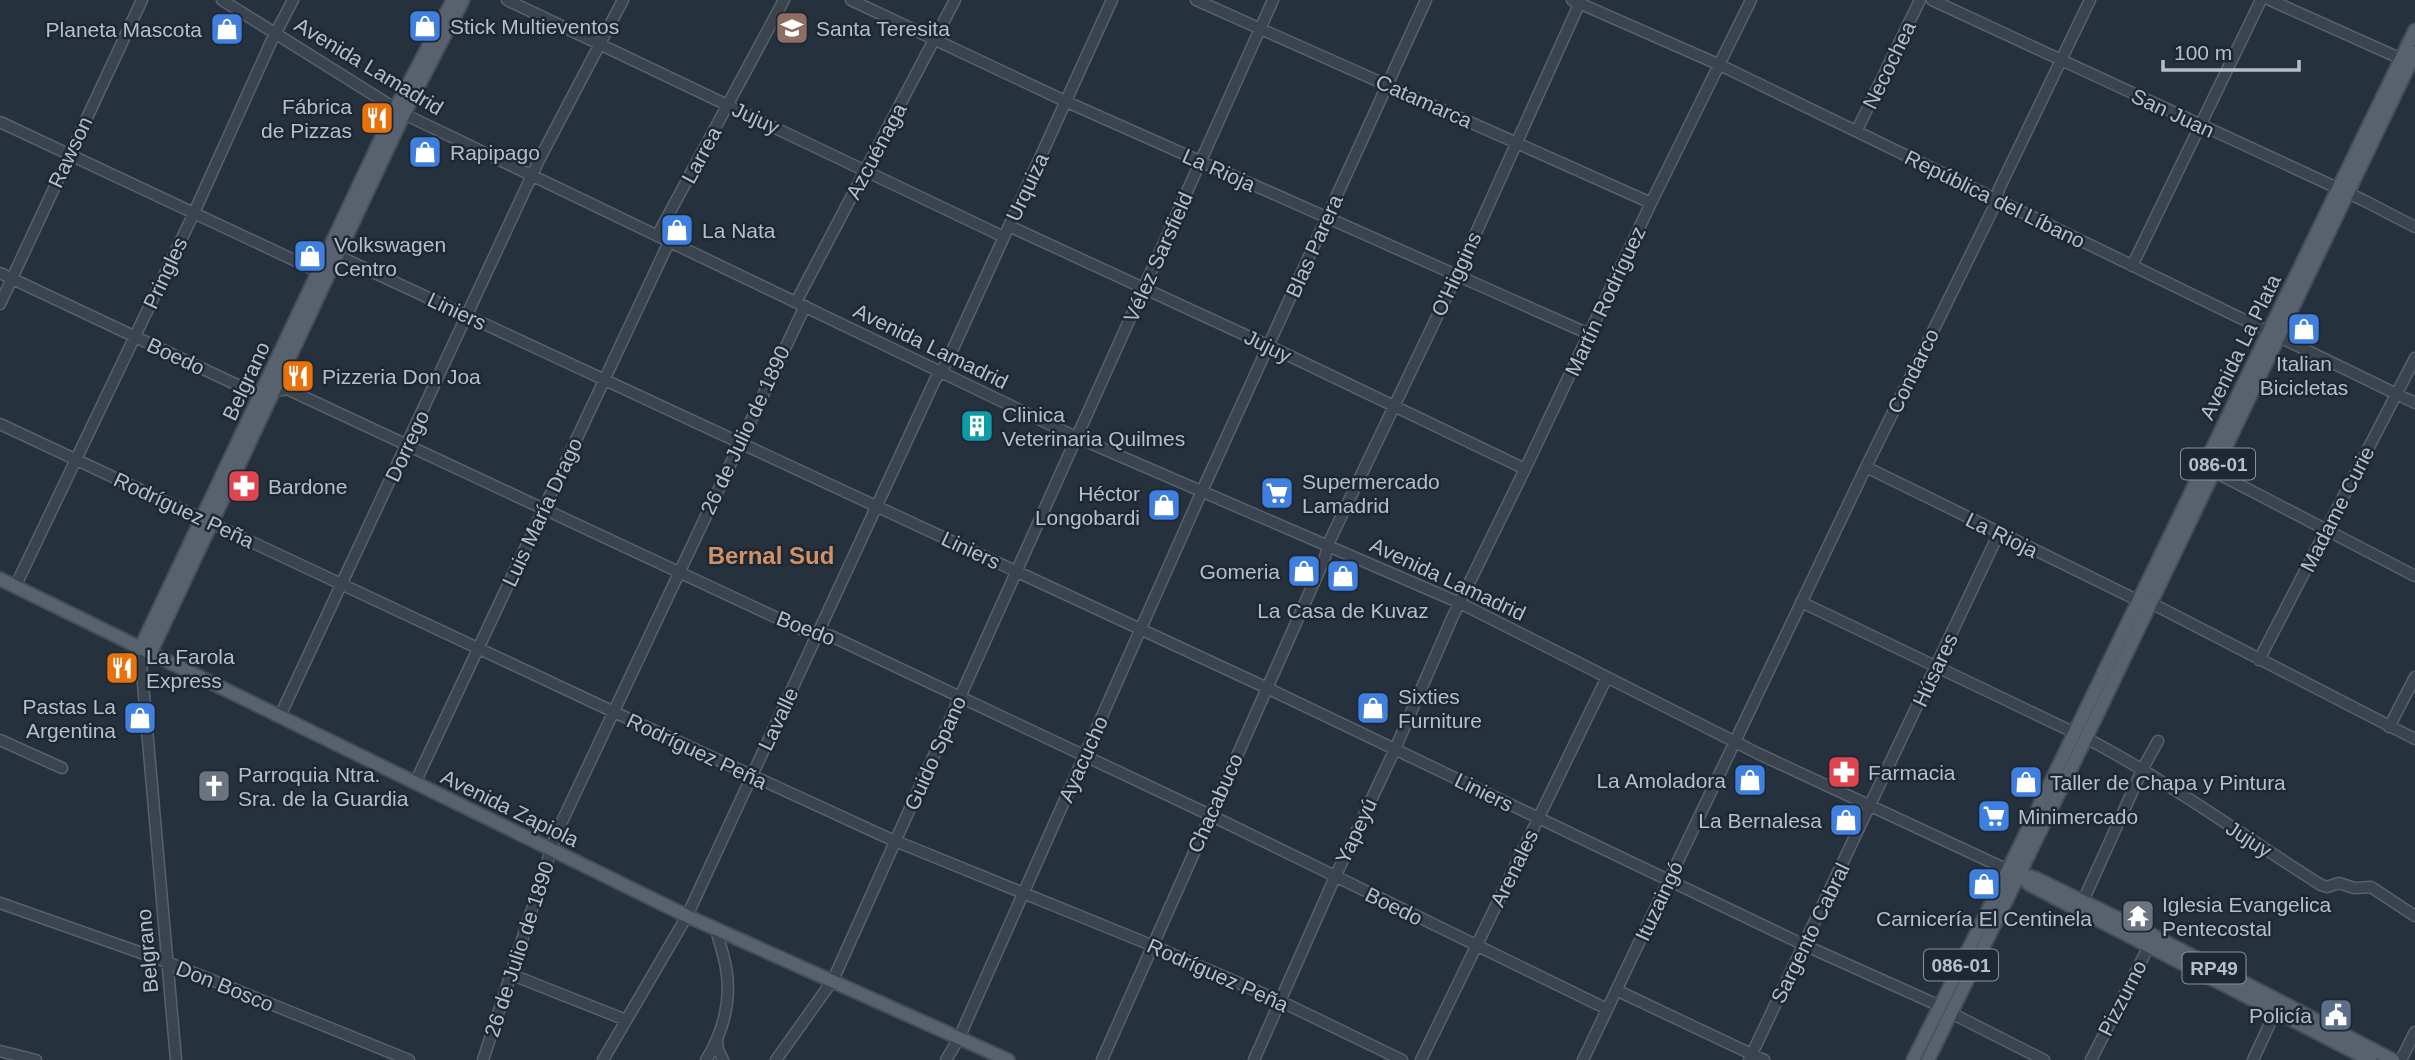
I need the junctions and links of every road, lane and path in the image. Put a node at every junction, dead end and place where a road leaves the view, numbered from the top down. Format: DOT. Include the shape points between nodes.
graph roads {
  1 [pos="142,0"];
  2 [pos="222,0"];
  3 [pos="293,0"];
  4 [pos="453,0"];
  5 [pos="463,0"];
  6 [pos="507,0"];
  7 [pos="623,0"];
  8 [pos="784,0"];
  9 [pos="851,0"];
  10 [pos="955,0"];
  11 [pos="1112,0"];
  12 [pos="1196,0"];
  13 [pos="1273,0"];
  14 [pos="1426,0"];
  15 [pos="1751,0"];
  16 [pos="1920,0"];
  17 [pos="1932,0"];
  18 [pos="2090,0"];
  19 [pos="2262,0"];
  20 [pos="2270,0"];
  21 [pos="1578,1"];
  22 [pos="1261,28"];
  23 [pos="2415,30"];
  24 [pos="275,33"];
  25 [pos="934,40"];
  26 [pos="600,44"];
  27 [pos="2410,60"];
  28 [pos="2061,62"];
  29 [pos="1720,65"];
  30 [pos="1387,84"];
  31 [pos="1067,102"];
  32 [pos="728,105"];
  33 [pos="400,111"];
  34 [pos="0,122"];
  35 [pos="2201,126"];
  36 [pos="1857,131"];
  37 [pos="1516,142"];
  38 [pos="69,155"];
  39 [pos="1201,162"];
  40 [pos="866,170"];
  41 [pos="531,175"];
  42 [pos="2343,191"];
  43 [pos="1996,200"];
  44 [pos="1651,203"];
  45 [pos="193,215"];
  46 [pos="1326,218"];
  47 [pos="1009,226"];
  48 [pos="2415,227"];
  49 [pos="657,236"];
  50 [pos="1004,237"];
  51 [pos="669,242"];
  52 [pos="335,260"];
  53 [pos="2132,266"];
  54 [pos="319,268"];
  55 [pos="0,273"];
  56 [pos="1457,275"];
  57 [pos="12,279"];
  58 [pos="1144,288"];
  59 [pos="0,304"];
  60 [pos="800,304"];
  61 [pos="468,316"];
  62 [pos="1589,334"];
  63 [pos="2273,334"];
  64 [pos="135,337"];
  65 [pos="1269,346"];
  66 [pos="2415,358"];
  67 [pos="940,372"];
  68 [pos="604,379"];
  69 [pos="267,392"];
  70 [pos="2396,394"];
  71 [pos="2415,403"];
  72 [pos="1394,408"];
  73 [pos="0,424"];
  74 [pos="1076,437"];
  75 [pos="740,440"];
  76 [pos="408,444"];
  77 [pos="76,460"];
  78 [pos="1866,467"];
  79 [pos="1525,469"];
  80 [pos="2215,472"];
  81 [pos="1202,491"];
  82 [pos="877,507"];
  83 [pos="544,508"];
  84 [pos="208,521"];
  85 [pos="2327,530"];
  86 [pos="1999,533"];
  87 [pos="1328,547"];
  88 [pos="1017,571"];
  89 [pos="679,572"];
  90 [pos="2415,576"];
  91 [pos="0,579"];
  92 [pos="343,584"];
  93 [pos="15,587"];
  94 [pos="1801,602"];
  95 [pos="2145,602"];
  96 [pos="1460,603"];
  97 [pos="1142,631"];
  98 [pos="818,633"];
  99 [pos="479,648"];
  100 [pos="145,652"];
  101 [pos="2259,660"];
  102 [pos="1936,669"];
  103 [pos="1607,677"];
  104 [pos="2415,677"];
  105 [pos="1267,688"];
  106 [pos="960,698"];
  107 [pos="614,712"];
  108 [pos="281,716"];
  109 [pos="2389,727"];
  110 [pos="2080,735"];
  111 [pos="2415,739"];
  112 [pos="0,740"];
  113 [pos="2158,741"];
  114 [pos="1734,742"];
  115 [pos="1395,749"];
  116 [pos="1085,757"];
  117 [pos="62,768"];
  118 [pos="2143,768"];
  119 [pos="751,776"];
  120 [pos="415,783"];
  121 [pos="1871,806"];
  122 [pos="1210,815"];
  123 [pos="1538,818"];
  124 [pos="895,841"];
  125 [pos="551,850"];
  126 [pos="2014,873"];
  127 [pos="1335,877"];
  128 [pos="1669,880"];
  129 [pos="1023,892"];
  130 [pos="2083,901"];
  131 [pos="0,903"];
  132 [pos="687,916"];
  133 [pos="2415,916"];
  134 [pos="716,929"];
  135 [pos="2151,941"];
  136 [pos="1151,945"];
  137 [pos="1804,945"];
  138 [pos="1476,946"];
  139 [pos="167,962"];
  140 [pos="510,974"];
  141 [pos="833,980"];
  142 [pos="1616,990"];
  143 [pos="1280,1001"];
  144 [pos="2278,1007"];
  145 [pos="1607,1009"];
  146 [pos="1946,1010"];
  147 [pos="626,1020"];
  148 [pos="962,1032"];
  149 [pos="2415,1032"];
  150 [pos="717,1039"];
  151 [pos="0,1051"];
  152 [pos="1750,1057"];
  153 [pos="36,1060"];
  154 [pos="176,1060"];
  155 [pos="409,1060"];
  156 [pos="483,1060"];
  157 [pos="603,1060"];
  158 [pos="706,1060"];
  159 [pos="723,1060"];
  160 [pos="776,1060"];
  161 [pos="946,1060"];
  162 [pos="1008,1060"];
  163 [pos="1101,1060"];
  164 [pos="1254,1060"];
  165 [pos="1402,1060"];
  166 [pos="1421,1060"];
  167 [pos="1583,1060"];
  168 [pos="1764,1060"];
  169 [pos="1913,1060"];
  170 [pos="1928,1060"];
  171 [pos="2044,1060"];
  172 [pos="2091,1060"];
  173 [pos="2253,1060"];
  174 [pos="2370,1060"];
  175 [pos="2393,1060"];
  176 [pos="2401,1060"];
  1 -- 38 [label="street, Rawson"];
  2 -- 24 [label="street, Avenida Lamadrid / RP49"];
  3 -- 24 [label="street, Pringles"];
  4 -- 33 [label="main road"];
  5 -- 33 [label="main road"];
  6 -- 26 [label="street, Jujuy"];
  7 -- 26 [label="street, Dorrego"];
  8 -- 32 [label="street, Larrea"];
  9 -- 25 [label="street, La Rioja"];
  10 -- 25 [label="street, Azcuénaga"];
  11 -- 31 [label="street, Urquiza"];
  12 -- 22 [label="street, Catamarca"];
  13 -- 22 [label="street, Vélez Sarsfield"];
  14 -- 30 [label="street, Blas Parera"];
  15 -- 29 [label="street, Martín Rodríguez"];
  16 -- 36 [label="street, Necochea"];
  17 -- 28 [label="street, San Juan"];
  18 -- 28 [label="street, Condarco"];
  19 -- 35 [label="street"];
  20 -- 27 [label="street"];
  21 -- 29 [label="street, República del Líbano"];
  21 -- 37 [label="street, O'Higgins"];
  22 -- 30 [label="street, Catamarca"];
  22 -- 39 [label="street, Vélez Sarsfield"];
  23 -- 27 [label="main road, Avenida La Plata / 086-01"];
  24 -- 33 [label="street, Avenida Lamadrid / RP49"];
  24 -- 45 [label="street, Pringles"];
  25 -- 31 [label="street, La Rioja"];
  25 -- 40 [label="street, Azcuénaga"];
  26 -- 32 [label="street, Jujuy"];
  26 -- 41 [label="street, Dorrego"];
  27 -- 42 [label="main road, Avenida La Plata / 086-01"];
  28 -- 35 [label="street, San Juan"];
  28 -- 43 [label="street, Condarco"];
  29 -- 36 [label="street, República del Líbano"];
  29 -- 44 [label="street, Martín Rodríguez"];
  30 -- 37 [label="street, Catamarca"];
  30 -- 46 [label="street, Blas Parera"];
  31 -- 39 [label="street, La Rioja"];
  31 -- 47 [label="street, Urquiza"];
  32 -- 40 [label="street, Jujuy"];
  32 -- 49 [label="street, Larrea"];
  33 -- 41 [label="street, Avenida Lamadrid / RP49"];
  33 -- 52 [label="main road, Belgrano"];
  33 -- 54 [label="main road, Belgrano"];
  34 -- 38 [label="street"];
  35 -- 42 [label="street, San Juan"];
  35 -- 53 [label="street"];
  36 -- 43 [label="street, República del Líbano"];
  37 -- 44 [label="street, Catamarca"];
  37 -- 56 [label="street, O'Higgins"];
  38 -- 45 [label="street"];
  38 -- 57 [label="street, Rawson"];
  39 -- 46 [label="street, La Rioja"];
  39 -- 58 [label="street, Vélez Sarsfield"];
  40 -- 50 [label="street, Jujuy"];
  40 -- 60 [label="street, Azcuénaga"];
  41 -- 49 [label="street, Avenida Lamadrid / RP49"];
  41 -- 61 [label="street, Dorrego"];
  42 -- 48 [label="street, San Juan"];
  42 -- 63 [label="main road, Avenida La Plata / 086-01"];
  43 -- 53 [label="street, República del Líbano"];
  43 -- 78 [label="street, Condarco"];
  44 -- 62 [label="street, Martín Rodríguez"];
  45 -- 54 [label="street"];
  45 -- 64 [label="street, Pringles"];
  46 -- 56 [label="street, La Rioja"];
  46 -- 65 [label="street, Blas Parera"];
  47 -- 50 [label="street, Urquiza"];
  47 -- 58 [label="street, Jujuy"];
  49 -- 51 [label="street, Avenida Lamadrid / RP49"];
  50 -- 67 [label="street, Urquiza"];
  51 -- 60 [label="street, Avenida Lamadrid / RP49"];
  51 -- 68 [label="street, Luis María Drago"];
  52 -- 54 [label="street"];
  52 -- 61 [label="street, Liniers" via="347,260"];
  52 -- 69 [label="main road, Belgrano"];
  53 -- 63 [label="street, República del Líbano"];
  54 -- 69 [label="main road, Belgrano"];
  55 -- 57 [label="street, Boedo"];
  56 -- 62 [label="street, La Rioja"];
  56 -- 72 [label="street, O'Higgins"];
  57 -- 59 [label="street, Rawson"];
  57 -- 64 [label="street, Boedo"];
  58 -- 65 [label="street, Jujuy"];
  58 -- 74 [label="street, Vélez Sarsfield"];
  60 -- 67 [label="street, Avenida Lamadrid / RP49"];
  60 -- 75 [label="street, 26 de Julio de 1890"];
  61 -- 68 [label="street, Liniers"];
  61 -- 76 [label="street, Dorrego"];
  62 -- 79 [label="street, Martín Rodríguez"];
  63 -- 70 [label="street, República del Líbano"];
  63 -- 80 [label="main road, Avenida La Plata / 086-01"];
  63 -- 95 [label="main road, Avenida La Plata / 086-01"];
  64 -- 69 [label="street, Boedo"];
  64 -- 77 [label="street, Pringles"];
  65 -- 72 [label="street, Jujuy"];
  65 -- 81 [label="street, Blas Parera"];
  66 -- 70 [label="street, Madame Curie"];
  67 -- 74 [label="street, Avenida Lamadrid / RP49"];
  67 -- 82 [label="street, Lavalle"];
  68 -- 75 [label="street, Liniers"];
  68 -- 83 [label="street, Luis María Drago"];
  69 -- 76 [label="street, Boedo" via="287,388"];
  69 -- 84 [label="main road, Belgrano"];
  70 -- 71 [label="street, República del Líbano"];
  70 -- 85 [label="street, Madame Curie"];
  72 -- 79 [label="street, Jujuy"];
  72 -- 87 [label="street, O'Higgins"];
  73 -- 77 [label="street, Rodríguez Peña"];
  74 -- 81 [label="street, Avenida Lamadrid / RP49"];
  74 -- 88 [label="street, Guido Spano"];
  75 -- 82 [label="street, Liniers"];
  75 -- 89 [label="street, 26 de Julio de 1890"];
  76 -- 83 [label="street, Boedo"];
  76 -- 92 [label="street, Dorrego"];
  77 -- 84 [label="street, Rodríguez Peña"];
  77 -- 93 [label="street, Pringles"];
  78 -- 86 [label="street, La Rioja"];
  78 -- 94 [label="street, Condarco"];
  79 -- 96 [label="street, Martín Rodríguez"];
  80 -- 85 [label="street"];
  80 -- 95 [label="main road, Avenida La Plata / 086-01"];
  81 -- 87 [label="street, Avenida Lamadrid / RP49"];
  81 -- 97 [label="street, Ayacucho"];
  82 -- 88 [label="street, Liniers"];
  82 -- 98 [label="street, Lavalle"];
  83 -- 89 [label="street, Boedo"];
  83 -- 99 [label="street, Luis María Drago"];
  84 -- 92 [label="street, Rodríguez Peña"];
  84 -- 100 [label="main road, Belgrano"];
  85 -- 90 [label="street"];
  85 -- 101 [label="street, Madame Curie"];
  86 -- 95 [label="street, La Rioja"];
  86 -- 102 [label="street, Húsares"];
  87 -- 96 [label="street, Avenida Lamadrid / RP49"];
  87 -- 105 [label="street, Chacabuco"];
  88 -- 97 [label="street, Liniers"];
  88 -- 106 [label="street, Guido Spano"];
  89 -- 98 [label="street, Boedo"];
  89 -- 107 [label="street, 26 de Julio de 1890"];
  91 -- 93 [label="main road, Avenida Zapiola"];
  92 -- 99 [label="street, Rodríguez Peña"];
  92 -- 108 [label="street, Dorrego"];
  93 -- 100 [label="main road, Avenida Zapiola"];
  94 -- 102 [label="street, Jujuy"];
  94 -- 114 [label="street, Condarco"];
  95 -- 101 [label="street, La Rioja"];
  95 -- 110 [label="main road, Avenida La Plata / 086-01"];
  96 -- 103 [label="street, Avenida Lamadrid / RP49"];
  96 -- 115 [label="street, Yapeyú"];
  97 -- 105 [label="street, Liniers"];
  97 -- 116 [label="street, Ayacucho"];
  98 -- 106 [label="street, Boedo"];
  98 -- 119 [label="street, Lavalle"];
  99 -- 107 [label="street, Rodríguez Peña"];
  99 -- 120 [label="street, Luis María Drago"];
  100 -- 108 [label="main road, Avenida Zapiola"];
  100 -- 139 [label="street, Belgrano"];
  101 -- 109 [label="street, La Rioja"];
  102 -- 110 [label="street, Jujuy"];
  102 -- 121 [label="street, Húsares"];
  103 -- 114 [label="street, Avenida Lamadrid / RP49"];
  103 -- 123 [label="street, Arenales"];
  104 -- 109 [label="street"];
  105 -- 115 [label="street, Liniers"];
  105 -- 122 [label="street, Chacabuco"];
  106 -- 116 [label="street, Boedo"];
  106 -- 124 [label="street, Guido Spano"];
  107 -- 119 [label="street, Rodríguez Peña"];
  107 -- 125 [label="street, 26 de Julio de 1890"];
  108 -- 120 [label="main road, Avenida Zapiola"];
  109 -- 111 [label="street, La Rioja"];
  110 -- 118 [label="street, Jujuy"];
  110 -- 126 [label="main road, Avenida La Plata / 086-01"];
  112 -- 117 [label="street"];
  113 -- 118 [label="street"];
  114 -- 121 [label="street, Avenida Lamadrid / RP49"];
  114 -- 128 [label="street, Ituzaingó"];
  115 -- 123 [label="street, Liniers"];
  115 -- 127 [label="street, Yapeyú"];
  116 -- 122 [label="street, Boedo"];
  116 -- 129 [label="street, Ayacucho"];
  118 -- 130 [label="street"];
  118 -- 133 [label="street, Jujuy" via="2321,885 2371,887"];
  119 -- 124 [label="street, Rodríguez Peña"];
  119 -- 132 [label="street, Lavalle"];
  120 -- 125 [label="main road, Avenida Zapiola"];
  121 -- 126 [label="street, Avenida Lamadrid / RP49"];
  121 -- 137 [label="street, Sargento Cabral"];
  122 -- 127 [label="street, Boedo"];
  122 -- 136 [label="street, Chacabuco"];
  123 -- 128 [label="street, Liniers"];
  123 -- 138 [label="street, Arenales"];
  124 -- 129 [label="street, Rodríguez Peña"];
  124 -- 141 [label="street, Guido Spano"];
  125 -- 132 [label="main road, Avenida Zapiola"];
  125 -- 140 [label="street, 26 de Julio de 1890"];
  126 -- 130 [label="main road, Avenida Lamadrid / RP49" via="2035,877"];
  126 -- 135 [label="main road, Avenida Lamadrid / RP49" via="2030,885"];
  126 -- 146 [label="main road, 086-01"];
  127 -- 138 [label="street, Boedo"];
  127 -- 143 [label="street, Yapeyú"];
  128 -- 137 [label="street, Liniers"];
  128 -- 142 [label="street, Ituzaingó"];
  129 -- 136 [label="street, Rodríguez Peña"];
  129 -- 148 [label="street, Ayacucho"];
  130 -- 135 [label="main road, Avenida Lamadrid / RP49"];
  131 -- 139 [label="street, Don Bosco"];
  132 -- 134 [label="main road, Avenida Zapiola"];
  132 -- 147 [label="street, Lavalle"];
  134 -- 141 [label="main road, Avenida Zapiola"];
  134 -- 150 [label="street" via="727,985"];
  135 -- 144 [label="main road, Avenida Lamadrid / RP49"];
  135 -- 172 [label="street, Pizzurno"];
  136 -- 143 [label="street, Rodríguez Peña"];
  136 -- 163 [label="street, Chacabuco"];
  137 -- 146 [label="street, Liniers"];
  137 -- 152 [label="street, Sargento Cabral"];
  138 -- 145 [label="street, Boedo"];
  138 -- 166 [label="street, Arenales"];
  139 -- 154 [label="street, Belgrano"];
  139 -- 155 [label="street, Don Bosco"];
  140 -- 147 [label="street"];
  140 -- 156 [label="street, 26 de Julio de 1890"];
  141 -- 148 [label="main road, Avenida Zapiola"];
  141 -- 160 [label="street, Guido Spano"];
  142 -- 145 [label="street, Ituzaingó"];
  142 -- 152 [label="street"];
  143 -- 164 [label="street, Yapeyú"];
  143 -- 165 [label="street, Rodríguez Peña"];
  144 -- 173 [label="street"];
  144 -- 174 [label="main road, Avenida Lamadrid / RP49"];
  144 -- 175 [label="main road, Avenida Lamadrid / RP49"];
  145 -- 167 [label="street, Ituzaingó"];
  146 -- 169 [label="main road, 086-01"];
  146 -- 170 [label="main road, 086-01"];
  146 -- 171 [label="street, Liniers"];
  147 -- 157 [label="street, Lavalle"];
  148 -- 161 [label="street, Ayacucho"];
  148 -- 162 [label="main road, Avenida Zapiola"];
  149 -- 176 [label="street"];
  150 -- 158 [label="street"];
  150 -- 159 [label="street"];
  151 -- 153 [label="street"];
  152 -- 168 [label="street"];
}
